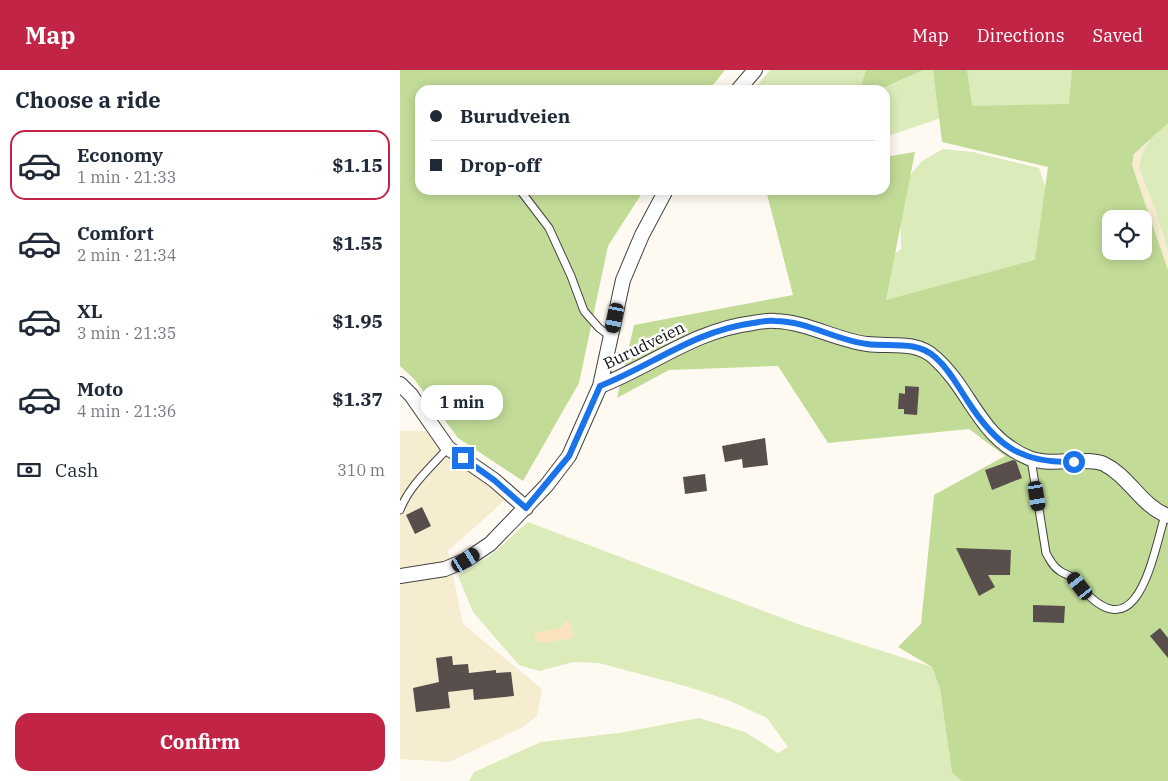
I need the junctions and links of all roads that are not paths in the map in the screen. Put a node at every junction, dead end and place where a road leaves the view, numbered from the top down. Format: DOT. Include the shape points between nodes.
graph roads {
  1 [pos="756,70"];
  2 [pos="742,85"];
  3 [pos="524,195"];
  4 [pos="663,195"];
  5 [pos="611,337"];
  6 [pos="400,384"];
  7 [pos="600,386"];
  8 [pos="448,448"];
  9 [pos="1030,459"];
  10 [pos="526,508"];
  11 [pos="400,510"];
  12 [pos="1166,516"];
  13 [pos="400,576"];
  1 -- 2 [label="street"];
  3 -- 5 [label="lane" via="549,228 584,311"];
  4 -- 5 [label="street, Burudveien" via="623,280"];
  5 -- 7 [label="street, Burudveien"];
  6 -- 8 [label="street"];
  7 -- 9 [label="street, Burudveien" via="706,334 775,320 867,344 896,344 922,349 948,370 987,428 1003,443"];
  7 -- 10 [label="street, Burudveien" via="569,456"];
  8 -- 10 [label="street" via="494,480"];
  8 -- 11 [label="lane" via="412,489"];
  9 -- 12 [label="street, Burudveien" via="1102,462 1113,468 1139,496"];
  9 -- 12 [label="lane" via="1046,553 1052,565 1072,577 1087,595 1103,607 1118,609 1137,599"];
  10 -- 13 [label="street, Burudveien" via="490,544 466,560 445,569"];
}
